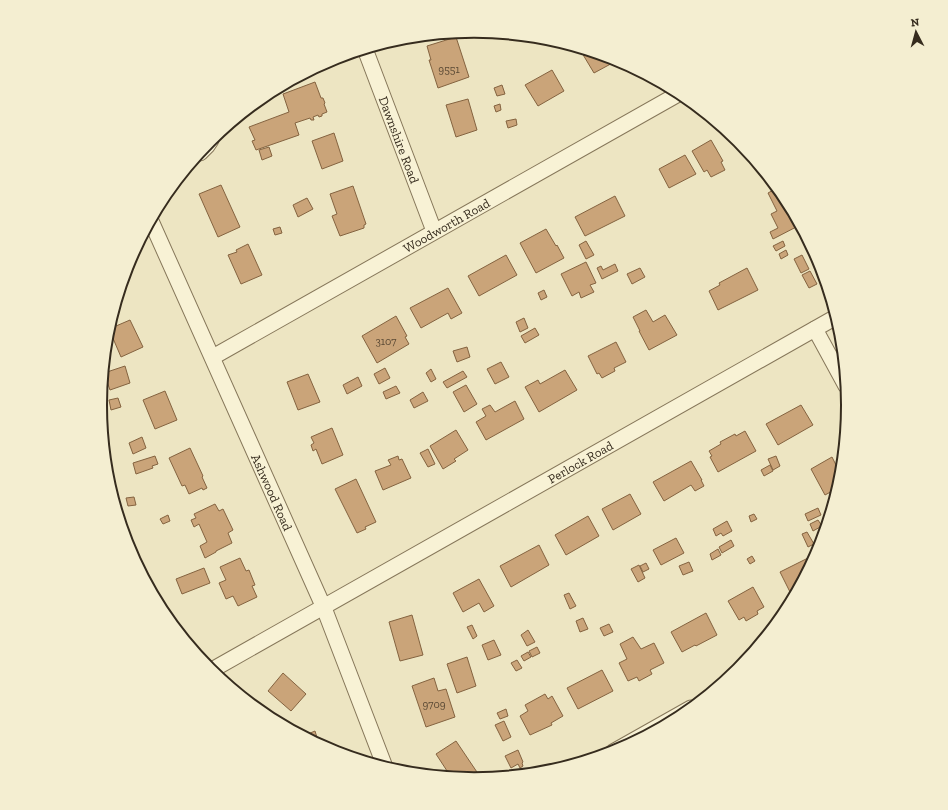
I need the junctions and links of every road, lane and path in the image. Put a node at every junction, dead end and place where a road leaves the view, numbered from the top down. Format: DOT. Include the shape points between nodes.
graph roads {
  1 [pos="367,54"];
  2 [pos="673,97"];
  3 [pos="154,226"];
  4 [pos="434,231"];
  5 [pos="831,320"];
  6 [pos="815,329"];
  7 [pos="213,358"];
  8 [pos="839,374"];
  9 [pos="324,608"];
  10 [pos="217,667"];
  11 [pos="382,760"];
  1 -- 4 [label="street, Dawnshire Road"];
  2 -- 4 [label="street, Woodworth Road"];
  3 -- 7 [label="street, Ashwood Road"];
  4 -- 7 [label="street, Woodworth Road"];
  5 -- 6 [label="street, Perlock Road"];
  6 -- 8 [label="street"];
  6 -- 9 [label="street, Perlock Road"];
  7 -- 9 [label="street, Ashwood Road"];
  9 -- 10 [label="street, Perlock Road"];
  9 -- 11 [label="street, Ashwood Road"];
}
